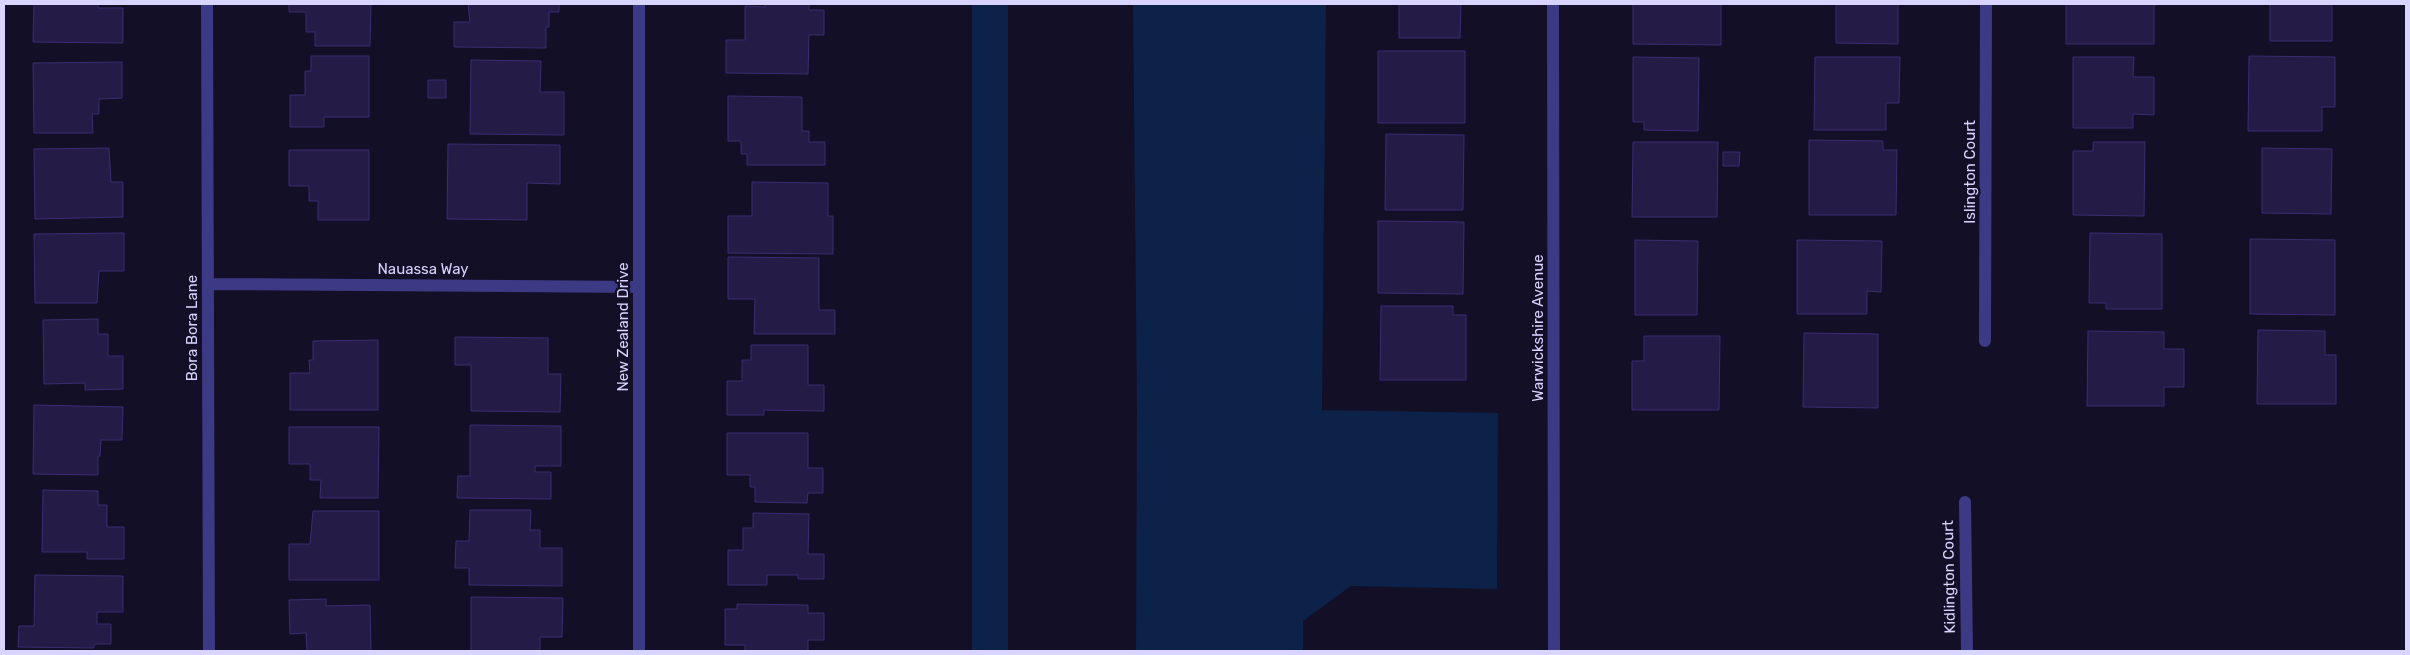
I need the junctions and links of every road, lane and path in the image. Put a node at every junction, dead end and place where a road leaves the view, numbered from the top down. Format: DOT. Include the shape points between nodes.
graph roads {
  1 [pos="207,4"];
  2 [pos="639,4"];
  3 [pos="1553,4"];
  4 [pos="1986,4"];
  5 [pos="208,284"];
  6 [pos="639,287"];
  7 [pos="1985,341"];
  8 [pos="1965,502"];
  9 [pos="209,651"];
  10 [pos="639,651"];
  11 [pos="1554,651"];
  12 [pos="1966,651"];
  1 -- 5 [label="street, Bora Bora Lane"];
  2 -- 6 [label="street, New Zealand Drive"];
  3 -- 11 [label="street, Warwickshire Avenue"];
  4 -- 7 [label="street, Islington Court"];
  5 -- 6 [label="street, Nauassa Way"];
  5 -- 9 [label="street, Bora Bora Lane"];
  6 -- 10 [label="street, New Zealand Drive"];
  8 -- 12 [label="street, Kidlington Court"];
}
